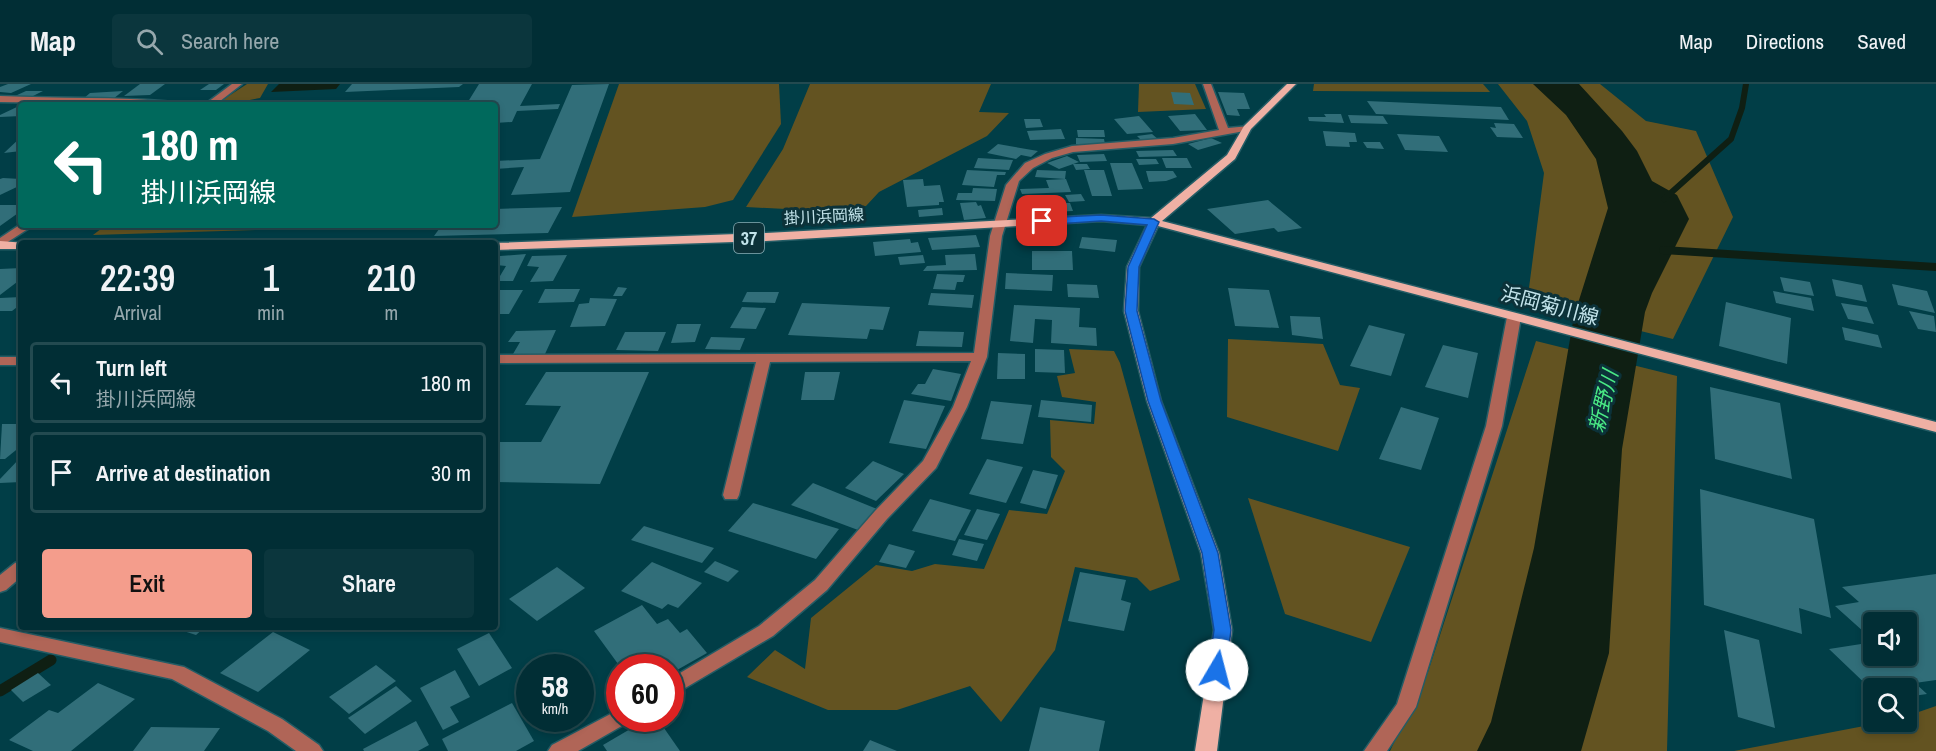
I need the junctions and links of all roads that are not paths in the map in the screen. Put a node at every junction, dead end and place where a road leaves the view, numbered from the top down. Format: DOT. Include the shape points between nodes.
graph roads {
  1 [pos="238,84"];
  2 [pos="1207,84"];
  3 [pos="1292,84"];
  4 [pos="0,99"];
  5 [pos="69,102"];
  6 [pos="213,102"];
  7 [pos="1247,128"];
  8 [pos="1224,130"];
  9 [pos="1154,222"];
  10 [pos="1004,223"];
  11 [pos="24,228"];
  12 [pos="0,244"];
  13 [pos="18,245"];
  14 [pos="498,246"];
  15 [pos="1520,319"];
  16 [pos="980,357"];
  17 [pos="764,358"];
  18 [pos="498,359"];
  19 [pos="0,361"];
  20 [pos="18,361"];
  21 [pos="1936,427"];
  22 [pos="731,495"];
  23 [pos="18,570"];
  24 [pos="0,585"];
  25 [pos="0,635"];
  26 [pos="684,681"];
  27 [pos="606,725"];
  28 [pos="312,751"];
  29 [pos="559,751"];
  30 [pos="1206,751"];
  31 [pos="1375,751"];
  1 -- 6 [label="street"];
  2 -- 8 [label="street"];
  3 -- 7 [label="main road"];
  4 -- 5 [label="street"];
  7 -- 8 [label="street"];
  7 -- 9 [label="main road" via="1231,157"];
  8 -- 10 [label="street" via="1194,138 1052,154 1029,166 1013,181"];
  9 -- 10 [label="main road, 掛川浜岡線 / 37" via="1101,218"];
  9 -- 15 [label="main road, 浜岡菊川線"];
  9 -- 30 [label="main road" via="1133,267 1131,311 1154,401 1210,553 1223,630"];
  10 -- 14 [label="main road, 掛川浜岡線 / 37" via="766,237"];
  10 -- 16 [label="street" via="996,236"];
  11 -- 12 [label="street"];
  12 -- 13 [label="main road"];
  15 -- 21 [label="main road, 浜岡菊川線"];
  15 -- 31 [label="street" via="1494,426 1406,707"];
  16 -- 17 [label="street"];
  16 -- 26 [label="street" via="960,407 930,464 880,515 821,585 766,631"];
  17 -- 18 [label="street"];
  17 -- 22 [label="street"];
  19 -- 20 [label="street"];
  23 -- 24 [label="street"];
  25 -- 28 [label="street" via="177,672 275,725"];
  27 -- 29 [label="street"];
}
